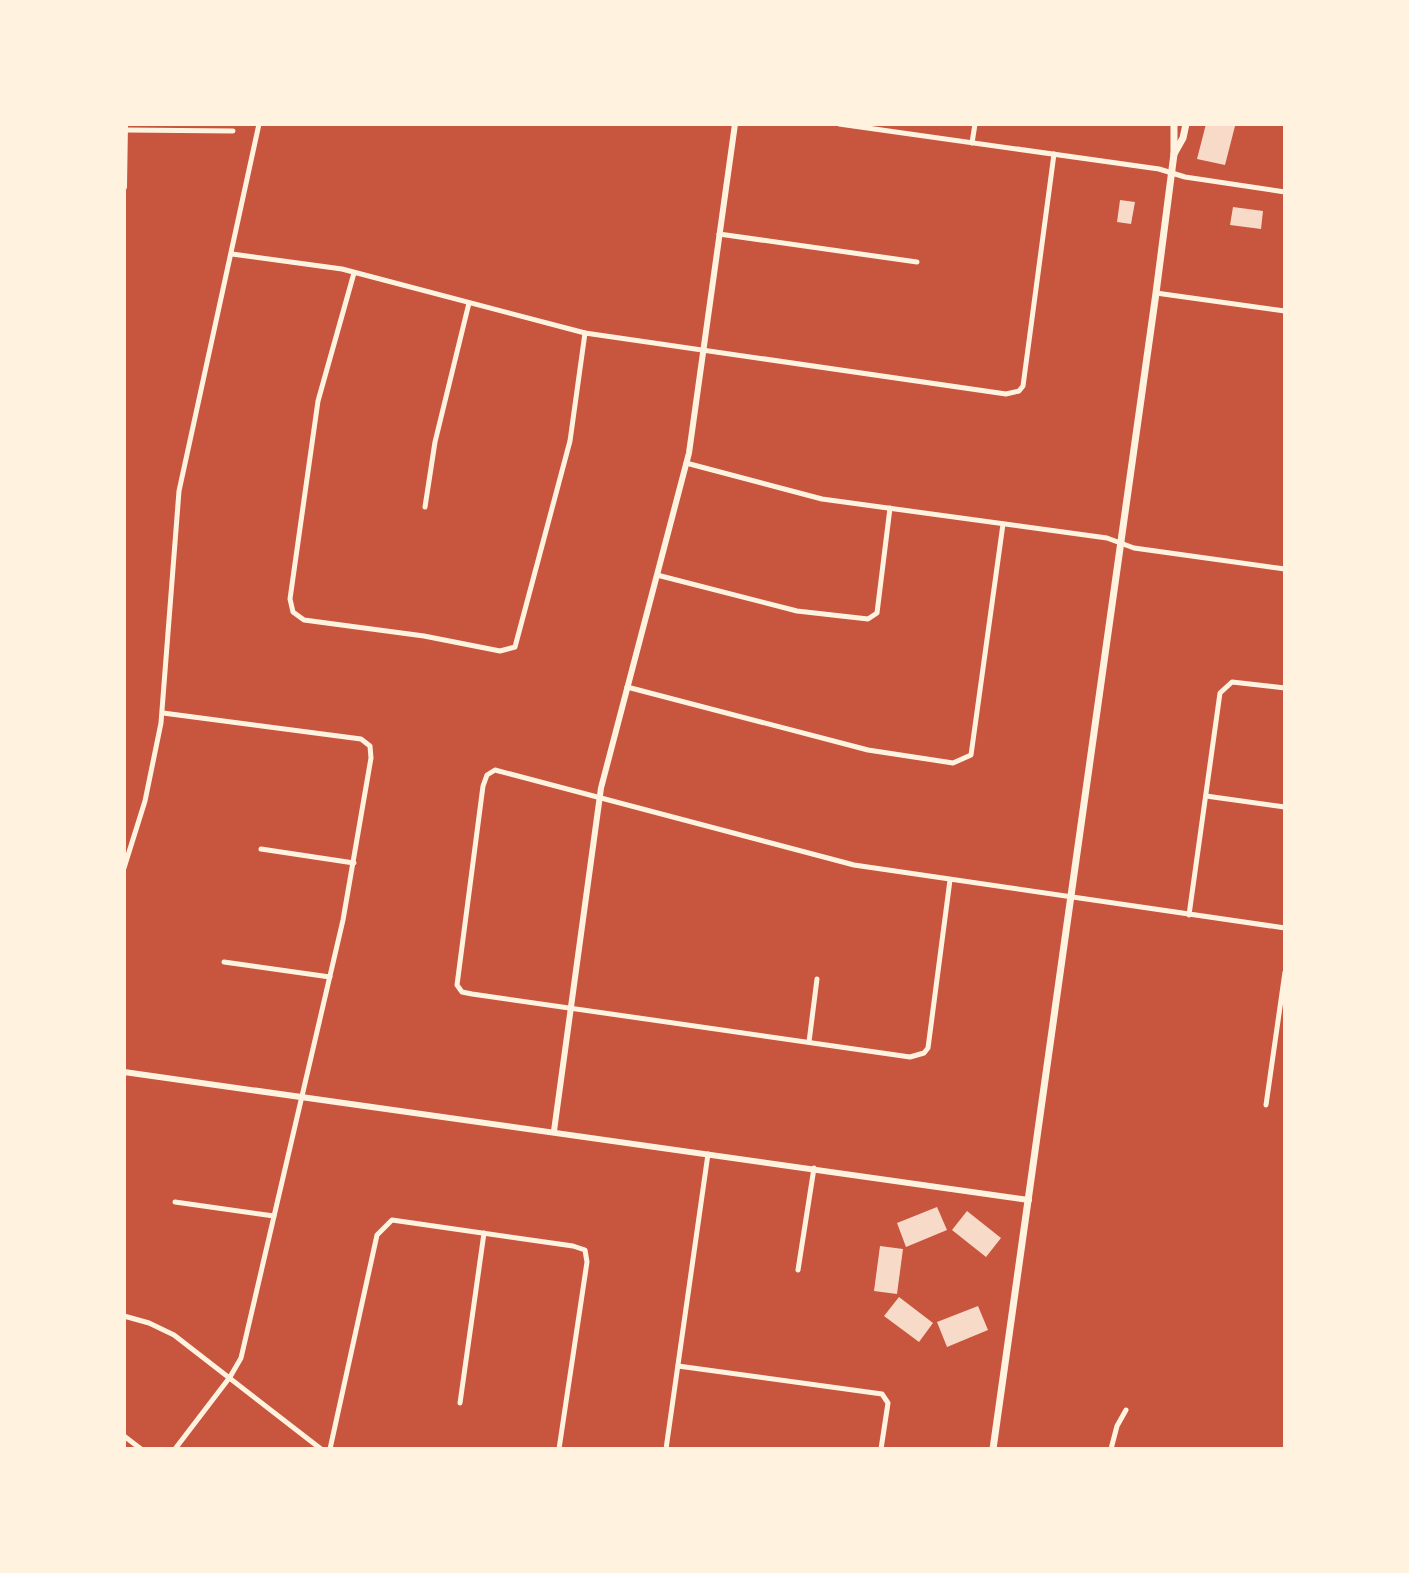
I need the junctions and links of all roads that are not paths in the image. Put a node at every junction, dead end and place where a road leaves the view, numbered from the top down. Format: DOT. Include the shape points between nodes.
graph roads {
  1 [pos="259,124"];
  2 [pos="735,124"];
  3 [pos="839,124"];
  4 [pos="975,124"];
  5 [pos="1174,124"];
  6 [pos="1186,124"];
  7 [pos="183,126"];
  8 [pos="125,127"];
  9 [pos="204,127"];
  10 [pos="233,131"];
  11 [pos="972,143"];
  12 [pos="1054,154"];
  13 [pos="1174,154"];
  14 [pos="1172,174"];
  15 [pos="124,187"];
  16 [pos="1285,192"];
  17 [pos="719,234"];
  18 [pos="232,254"];
  19 [pos="917,262"];
  20 [pos="354,273"];
  21 [pos="1156,293"];
  22 [pos="469,303"];
  23 [pos="1285,311"];
  24 [pos="585,333"];
  25 [pos="703,351"];
  26 [pos="687,463"];
  27 [pos="425,507"];
  28 [pos="890,508"];
  29 [pos="1003,524"];
  30 [pos="1121,544"];
  31 [pos="1285,569"];
  32 [pos="657,575"];
  33 [pos="627,687"];
  34 [pos="1285,688"];
  35 [pos="163,713"];
  36 [pos="1206,796"];
  37 [pos="600,798"];
  38 [pos="1285,807"];
  39 [pos="261,849"];
  40 [pos="354,863"];
  41 [pos="124,868"];
  42 [pos="950,880"];
  43 [pos="1072,897"];
  44 [pos="1189,915"];
  45 [pos="1285,928"];
  46 [pos="224,962"];
  47 [pos="1285,972"];
  48 [pos="330,977"];
  49 [pos="817,979"];
  50 [pos="570,1009"];
  51 [pos="808,1042"];
  52 [pos="124,1072"];
  53 [pos="302,1096"];
  54 [pos="1266,1105"];
  55 [pos="554,1132"];
  56 [pos="708,1154"];
  57 [pos="814,1168"];
  58 [pos="1030,1199"];
  59 [pos="175,1202"];
  60 [pos="274,1216"];
  61 [pos="484,1233"];
  62 [pos="798,1270"];
  63 [pos="124,1316"];
  64 [pos="678,1366"];
  65 [pos="230,1377"];
  66 [pos="460,1403"];
  67 [pos="1126,1410"];
  68 [pos="124,1436"];
  69 [pos="141,1449"];
  70 [pos="175,1449"];
  71 [pos="321,1449"];
  72 [pos="330,1449"];
  73 [pos="559,1449"];
  74 [pos="666,1449"];
  75 [pos="881,1449"];
  76 [pos="993,1449"];
  77 [pos="1111,1449"];
  1 -- 18 [label="street"];
  2 -- 17 [label="street"];
  3 -- 11 [label="street"];
  4 -- 11 [label="street"];
  5 -- 13 [label="main road"];
  6 -- 13 [label="main road"];
  7 -- 8 [label="street"];
  7 -- 9 [label="street"];
  8 -- 15 [label="street"];
  9 -- 10 [label="street"];
  11 -- 12 [label="street"];
  12 -- 14 [label="street"];
  12 -- 25 [label="street" via="1019,391 1006,394"];
  13 -- 14 [label="main road"];
  14 -- 16 [label="street"];
  14 -- 21 [label="main road"];
  17 -- 19 [label="street"];
  17 -- 25 [label="street"];
  18 -- 20 [label="street"];
  18 -- 35 [label="street" via="179,491"];
  20 -- 22 [label="street"];
  20 -- 24 [label="street" via="315,419 290,599 293,612 304,620 500,651 514,647 570,441"];
  21 -- 23 [label="street"];
  21 -- 30 [label="main road"];
  22 -- 24 [label="street"];
  22 -- 27 [label="street" via="439,424"];
  24 -- 25 [label="street"];
  25 -- 26 [label="street"];
  26 -- 28 [label="street" via="813,497"];
  26 -- 32 [label="street"];
  28 -- 29 [label="street"];
  28 -- 32 [label="street" via="877,613 868,619 797,611"];
  29 -- 30 [label="street" via="1107,538"];
  29 -- 33 [label="street" via="971,755 963,761 868,750"];
  30 -- 31 [label="street"];
  30 -- 43 [label="main road"];
  32 -- 33 [label="street"];
  33 -- 37 [label="street"];
  34 -- 36 [label="street" via="1238,682 1224,687"];
  35 -- 40 [label="street" via="367,743 371,758"];
  35 -- 41 [label="street" via="145,801"];
  36 -- 38 [label="street"];
  36 -- 44 [label="street"];
  37 -- 42 [label="street" via="843,863"];
  37 -- 50 [label="street"];
  37 -- 50 [label="street" via="502,771 486,775 483,786 457,985 462,992"];
  39 -- 40 [label="street"];
  40 -- 48 [label="street"];
  42 -- 43 [label="street"];
  42 -- 51 [label="street" via="924,1053 910,1057"];
  43 -- 44 [label="street"];
  43 -- 58 [label="main road"];
  44 -- 45 [label="street"];
  46 -- 48 [label="street"];
  47 -- 54 [label="street"];
  48 -- 53 [label="street"];
  49 -- 51 [label="street"];
  50 -- 51 [label="street"];
  50 -- 55 [label="street"];
  52 -- 53 [label="street"];
  53 -- 55 [label="street"];
  53 -- 60 [label="street"];
  55 -- 56 [label="street"];
  56 -- 57 [label="street"];
  56 -- 64 [label="street"];
  57 -- 58 [label="street"];
  57 -- 62 [label="street"];
  58 -- 76 [label="main road"];
  59 -- 60 [label="street"];
  60 -- 65 [label="street" via="241,1359"];
  61 -- 66 [label="street"];
  61 -- 72 [label="street" via="392,1220 377,1235"];
  61 -- 73 [label="street" via="573,1245 587,1255"];
  63 -- 65 [label="street" via="174,1335"];
  64 -- 74 [label="street"];
  64 -- 75 [label="street" via="882,1394 888,1403"];
  65 -- 70 [label="street"];
  65 -- 71 [label="street"];
  67 -- 77 [label="street"];
  68 -- 69 [label="street"];
}
